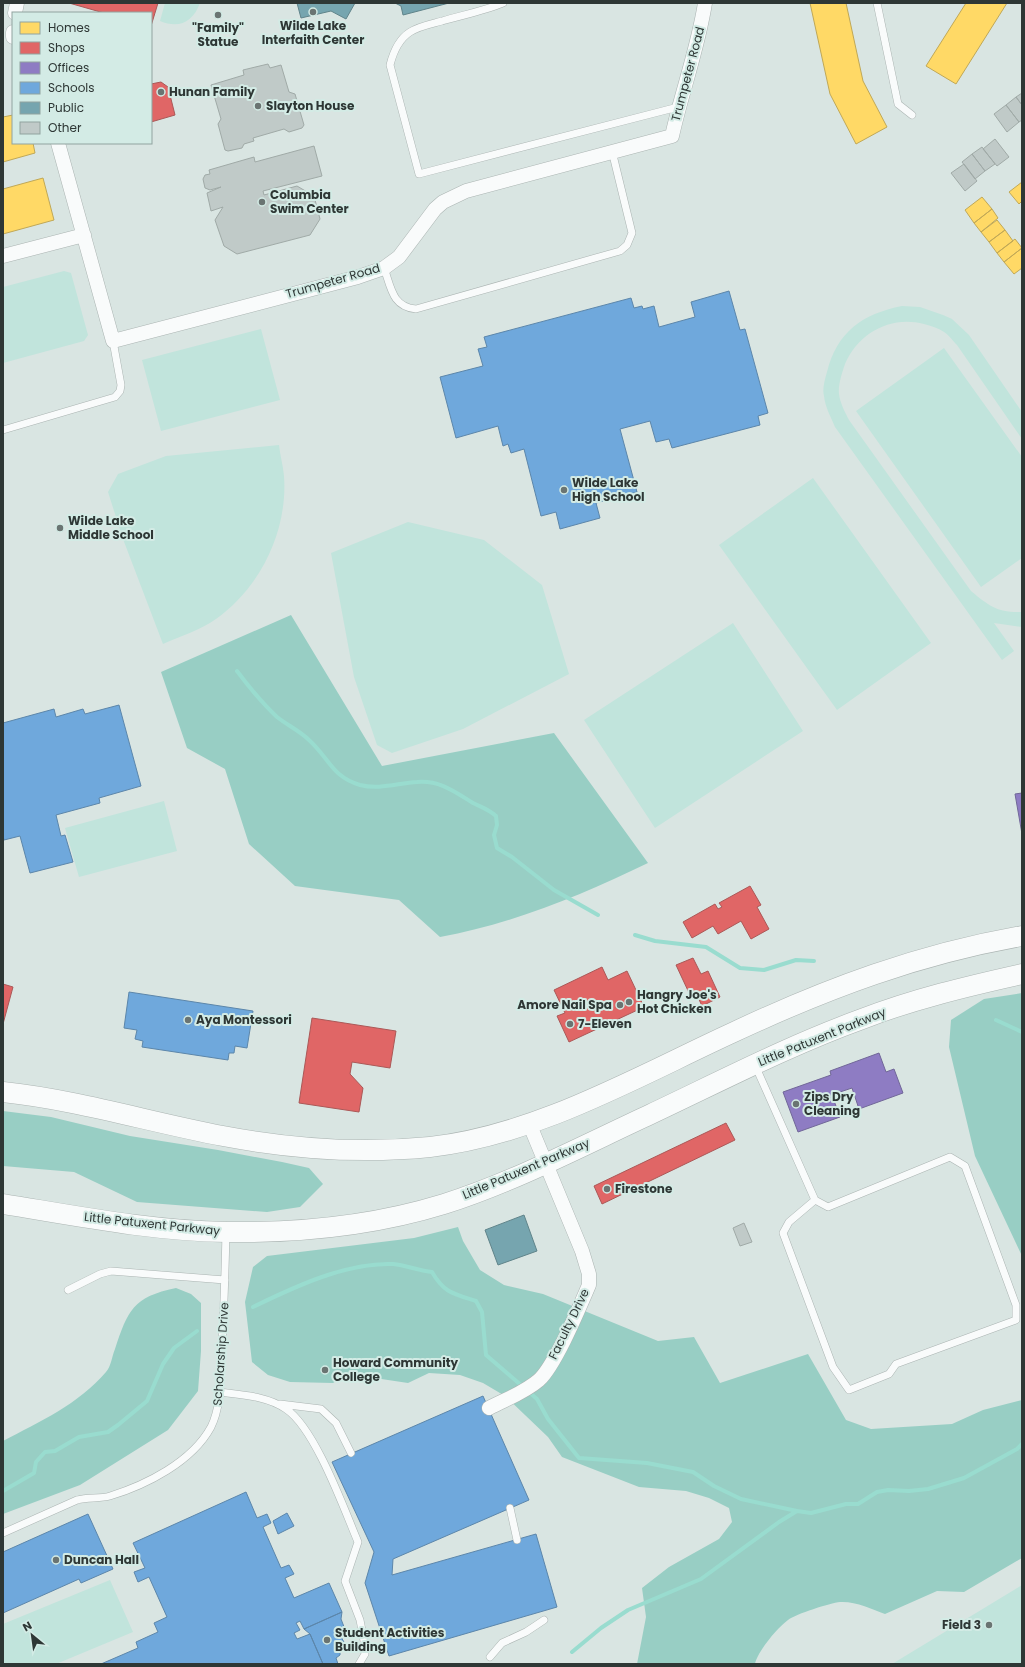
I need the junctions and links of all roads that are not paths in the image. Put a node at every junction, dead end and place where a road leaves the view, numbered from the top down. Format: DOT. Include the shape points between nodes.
graph roads {
  1 [pos="503,3"];
  2 [pos="705,3"];
  3 [pos="877,3"];
  4 [pos="678,107"];
  5 [pos="912,115"];
  6 [pos="58,144"];
  7 [pos="612,151"];
  8 [pos="84,235"];
  9 [pos="3,256"];
  10 [pos="384,268"];
  11 [pos="113,341"];
  12 [pos="3,430"];
  13 [pos="1022,936"];
  14 [pos="1022,974"];
  15 [pos="754,1065"];
  16 [pos="3,1092"];
  17 [pos="529,1123"];
  18 [pos="545,1163"];
  19 [pos="815,1200"];
  20 [pos="3,1204"];
  21 [pos="226,1232"];
  22 [pos="225,1280"];
  23 [pos="68,1290"];
  24 [pos="219,1392"];
  25 [pos="274,1403"];
  26 [pos="491,1407"];
  27 [pos="351,1453"];
  28 [pos="510,1508"];
  29 [pos="3,1533"];
  30 [pos="517,1540"];
  31 [pos="544,1620"];
  32 [pos="490,1657"];
  33 [pos="359,1664"];
  1 -- 4 [label="lane" via="421,26 409,32 392,55 390,65 419,174"];
  2 -- 4 [label="street, Trumpeter Road"];
  3 -- 5 [label="lane" via="898,104"];
  4 -- 7 [label="street, Trumpeter Road" via="672,136"];
  6 -- 8 [label="street"];
  7 -- 10 [label="street, Trumpeter Road" via="453,196 435,209 399,257"];
  7 -- 10 [label="lane" via="632,233 627,245 620,251 416,310 400,305"];
  8 -- 9 [label="street"];
  8 -- 11 [label="street"];
  10 -- 11 [label="street, Trumpeter Road"];
  11 -- 12 [label="lane" via="122,385 115,397"];
  13 -- 17 [label="main road" via="956,950 843,984 774,1013 595,1098"];
  14 -- 15 [label="main road, Little Patuxent Parkway" via="963,987 894,1008 854,1022"];
  15 -- 18 [label="main road, Little Patuxent Parkway"];
  15 -- 19 [label="lane"];
  16 -- 17 [label="main road" via="79,1103 222,1136 330,1150 432,1147 478,1138"];
  17 -- 18 [label="street, Faculty Drive"];
  18 -- 21 [label="main road, Little Patuxent Parkway" via="444,1204 394,1216 291,1230"];
  18 -- 26 [label="street, Faculty Drive" via="574,1231 589,1274 588,1285 556,1353 540,1379 516,1396"];
  19 -- 19 [label="lane" via="828,1207 950,1157 965,1166 1016,1306 1016,1320 896,1364 889,1374 849,1390 832,1367 783,1233 789,1222"];
  20 -- 21 [label="main road, Little Patuxent Parkway" via="162,1228"];
  21 -- 22 [label="lane, Scholarship Drive"];
  22 -- 23 [label="lane" via="111,1271"];
  22 -- 24 [label="lane, Scholarship Drive"];
  24 -- 25 [label="lane" via="261,1398"];
  24 -- 29 [label="lane, Scholarship Drive" via="217,1413 210,1428 189,1454 171,1467 116,1494 77,1500"];
  25 -- 27 [label="lane" via="321,1409 336,1423"];
  25 -- 33 [label="lane" via="287,1410 312,1441 358,1542 345,1581 360,1620 364,1641 365,1654"];
  28 -- 30 [label="lane"];
  31 -- 32 [label="lane" via="502,1643"];
}
